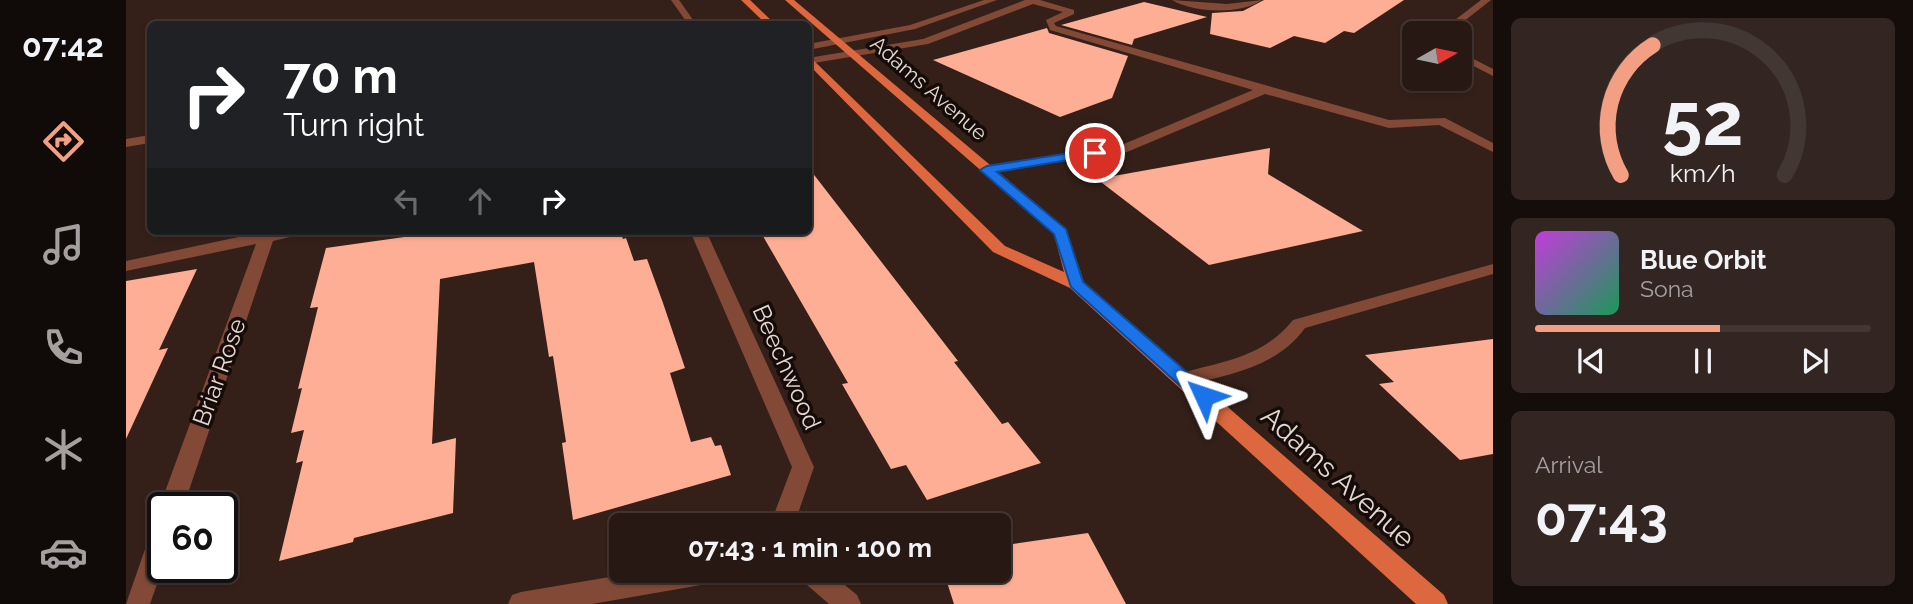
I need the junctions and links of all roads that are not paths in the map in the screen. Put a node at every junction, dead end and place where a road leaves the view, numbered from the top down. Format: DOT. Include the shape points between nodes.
graph roads {
  1 [pos="675,0"];
  2 [pos="745,0"];
  3 [pos="789,0"];
  4 [pos="993,0"];
  5 [pos="1033,0"];
  6 [pos="1176,0"];
  7 [pos="1258,0"];
  8 [pos="1487,0"];
  9 [pos="690,21"];
  10 [pos="768,21"];
  11 [pos="1459,21"];
  12 [pos="838,42"];
  13 [pos="812,55"];
  14 [pos="853,55"];
  15 [pos="812,56"];
  16 [pos="812,59"];
  17 [pos="1472,61"];
  18 [pos="1493,72"];
  19 [pos="1264,90"];
  20 [pos="147,140"];
  21 [pos="126,143"];
  22 [pos="1493,148"];
  23 [pos="987,170"];
  24 [pos="273,235"];
  25 [pos="700,235"];
  26 [pos="267,236"];
  27 [pos="126,265"];
  28 [pos="1493,269"];
  29 [pos="1076,284"];
  30 [pos="1184,379"];
  31 [pos="177,492"];
  32 [pos="786,513"];
  33 [pos="147,576"];
  34 [pos="646,583"];
  35 [pos="823,583"];
  36 [pos="137,604"];
  37 [pos="521,604"];
  38 [pos="848,604"];
  39 [pos="1435,604"];
  1 -- 9 [label="street"];
  2 -- 10 [label="main road"];
  3 -- 12 [label="main road, Adams Avenue"];
  4 -- 12 [label="street" via="912,27"];
  5 -- 14 [label="street" via="925,42"];
  5 -- 19 [label="street" via="1071,12 1051,19 1049,25 1054,28"];
  6 -- 7 [label="street" via="1221,7"];
  8 -- 11 [label="street"];
  12 -- 13 [label="street"];
  12 -- 14 [label="main road, Adams Avenue"];
  14 -- 15 [label="street"];
  14 -- 23 [label="main road, Adams Avenue"];
  16 -- 29 [label="main road, Adams Avenue" via="999,250"];
  17 -- 18 [label="street"];
  19 -- 22 [label="street" via="1389,124 1441,121"];
  19 -- 23 [label="street" via="1122,149"];
  20 -- 21 [label="street"];
  23 -- 29 [label="main road, Adams Avenue" via="1061,232"];
  24 -- 26 [label="street"];
  25 -- 32 [label="street, Beechwood" via="803,467"];
  26 -- 27 [label="street"];
  26 -- 31 [label="street, Briar Rose"];
  28 -- 30 [label="street" via="1299,324 1290,339 1272,353"];
  29 -- 30 [label="main road, Adams Avenue"];
  30 -- 39 [label="main road, Adams Avenue"];
  33 -- 36 [label="street"];
  34 -- 37 [label="street"];
  35 -- 38 [label="street"];
}
